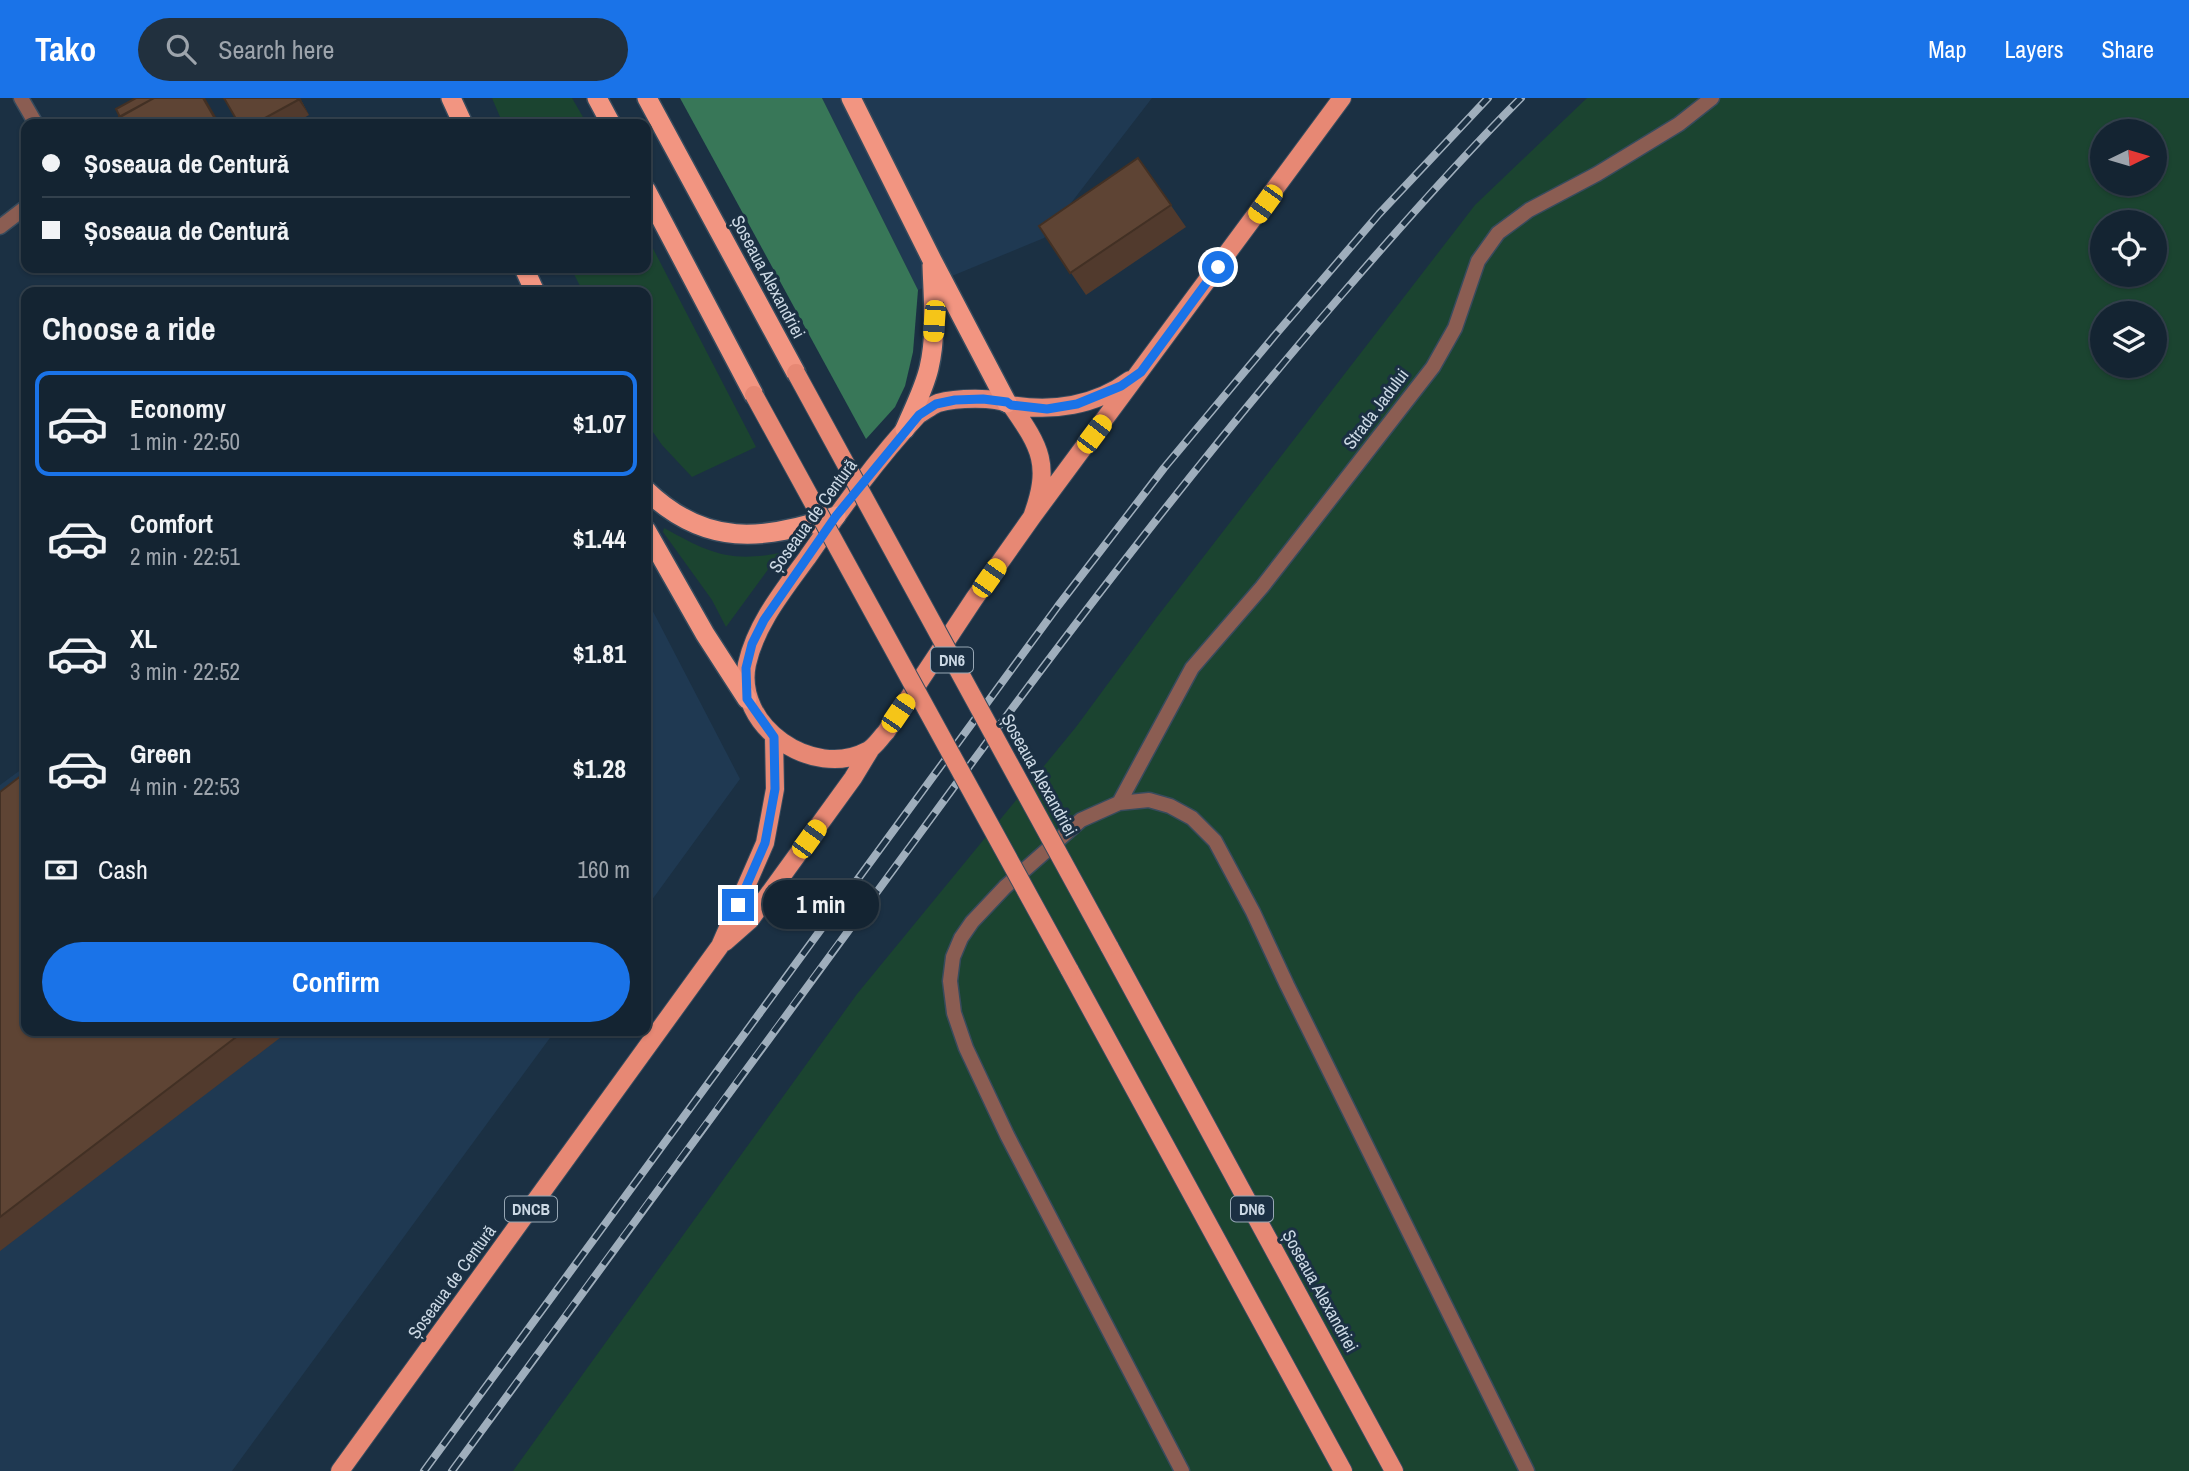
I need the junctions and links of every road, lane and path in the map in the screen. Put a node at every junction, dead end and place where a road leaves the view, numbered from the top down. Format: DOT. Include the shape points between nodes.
graph roads {
  1 [pos="21,98"];
  2 [pos="452,98"];
  3 [pos="597,98"];
  4 [pos="648,98"];
  5 [pos="852,98"];
  6 [pos="1342,98"];
  7 [pos="1712,98"];
  8 [pos="33,119"];
  9 [pos="461,119"];
  10 [pos="608,119"];
  11 [pos="651,199"];
  12 [pos="21,211"];
  13 [pos="0,227"];
  14 [pos="932,260"];
  15 [pos="1141,372"];
  16 [pos="796,373"];
  17 [pos="754,395"];
  18 [pos="1009,404"];
  19 [pos="905,429"];
  20 [pos="651,494"];
  21 [pos="836,516"];
  22 [pos="1032,517"];
  23 [pos="651,539"];
  24 [pos="747,699"];
  25 [pos="774,737"];
  26 [pos="870,750"];
  27 [pos="1119,803"];
  28 [pos="720,946"];
  29 [pos="340,1471"];
  30 [pos="1182,1471"];
  31 [pos="1343,1471"];
  32 [pos="1394,1471"];
  33 [pos="1527,1471"];
  1 -- 8 [label="street"];
  2 -- 9 [label="highway"];
  3 -- 10 [label="highway"];
  4 -- 16 [label="highway, Șoseaua Alexandriei / DN6"];
  5 -- 14 [label="highway"];
  6 -- 15 [label="main road, Șoseaua de Centură / DNCB"];
  7 -- 27 [label="street, Strada Jadului" via="1679,124 1530,209 1498,233 1478,261 1455,328 1433,367 1262,587 1192,668"];
  11 -- 17 [label="highway, DN6"];
  12 -- 13 [label="street"];
  14 -- 18 [label="highway"];
  14 -- 19 [label="highway" via="932,348"];
  15 -- 18 [label="main road, Șoseaua de Centură / DNCB" via="1121,386 1077,404 1047,409"];
  15 -- 22 [label="main road, Șoseaua de Centură / DNCB"];
  16 -- 32 [label="main road, Șoseaua Alexandriei / DN6, bridge"];
  17 -- 31 [label="main road, DN6, bridge"];
  18 -- 19 [label="main road, Șoseaua de Centură / DNCB" via="983,399 936,404"];
  18 -- 22 [label="main road, Șoseaua de Centură / DNCB" via="1038,452 1041,491"];
  19 -- 21 [label="main road, Șoseaua de Centură / DNCB"];
  20 -- 21 [label="highway" via="690,523 717,532 774,532"];
  21 -- 24 [label="main road, Șoseaua de Centură / DNCB" via="752,644 746,668"];
  22 -- 26 [label="main road, Șoseaua de Centură / DNCB"];
  23 -- 24 [label="highway"];
  24 -- 25 [label="main road"];
  25 -- 26 [label="main road" via="797,752 823,759 843,760"];
  25 -- 28 [label="main road, Șoseaua de Centură / DNCB" via="775,789 765,843"];
  26 -- 28 [label="main road, Șoseaua de Centură / DNCB" via="750,920"];
  27 -- 30 [label="street" via="1081,820 980,913 961,938 950,981 954,1013 966,1048 1007,1135"];
  27 -- 33 [label="street" via="1149,800 1170,806 1192,818 1215,841"];
  28 -- 29 [label="main road, Șoseaua de Centură / DNCB"];
}
